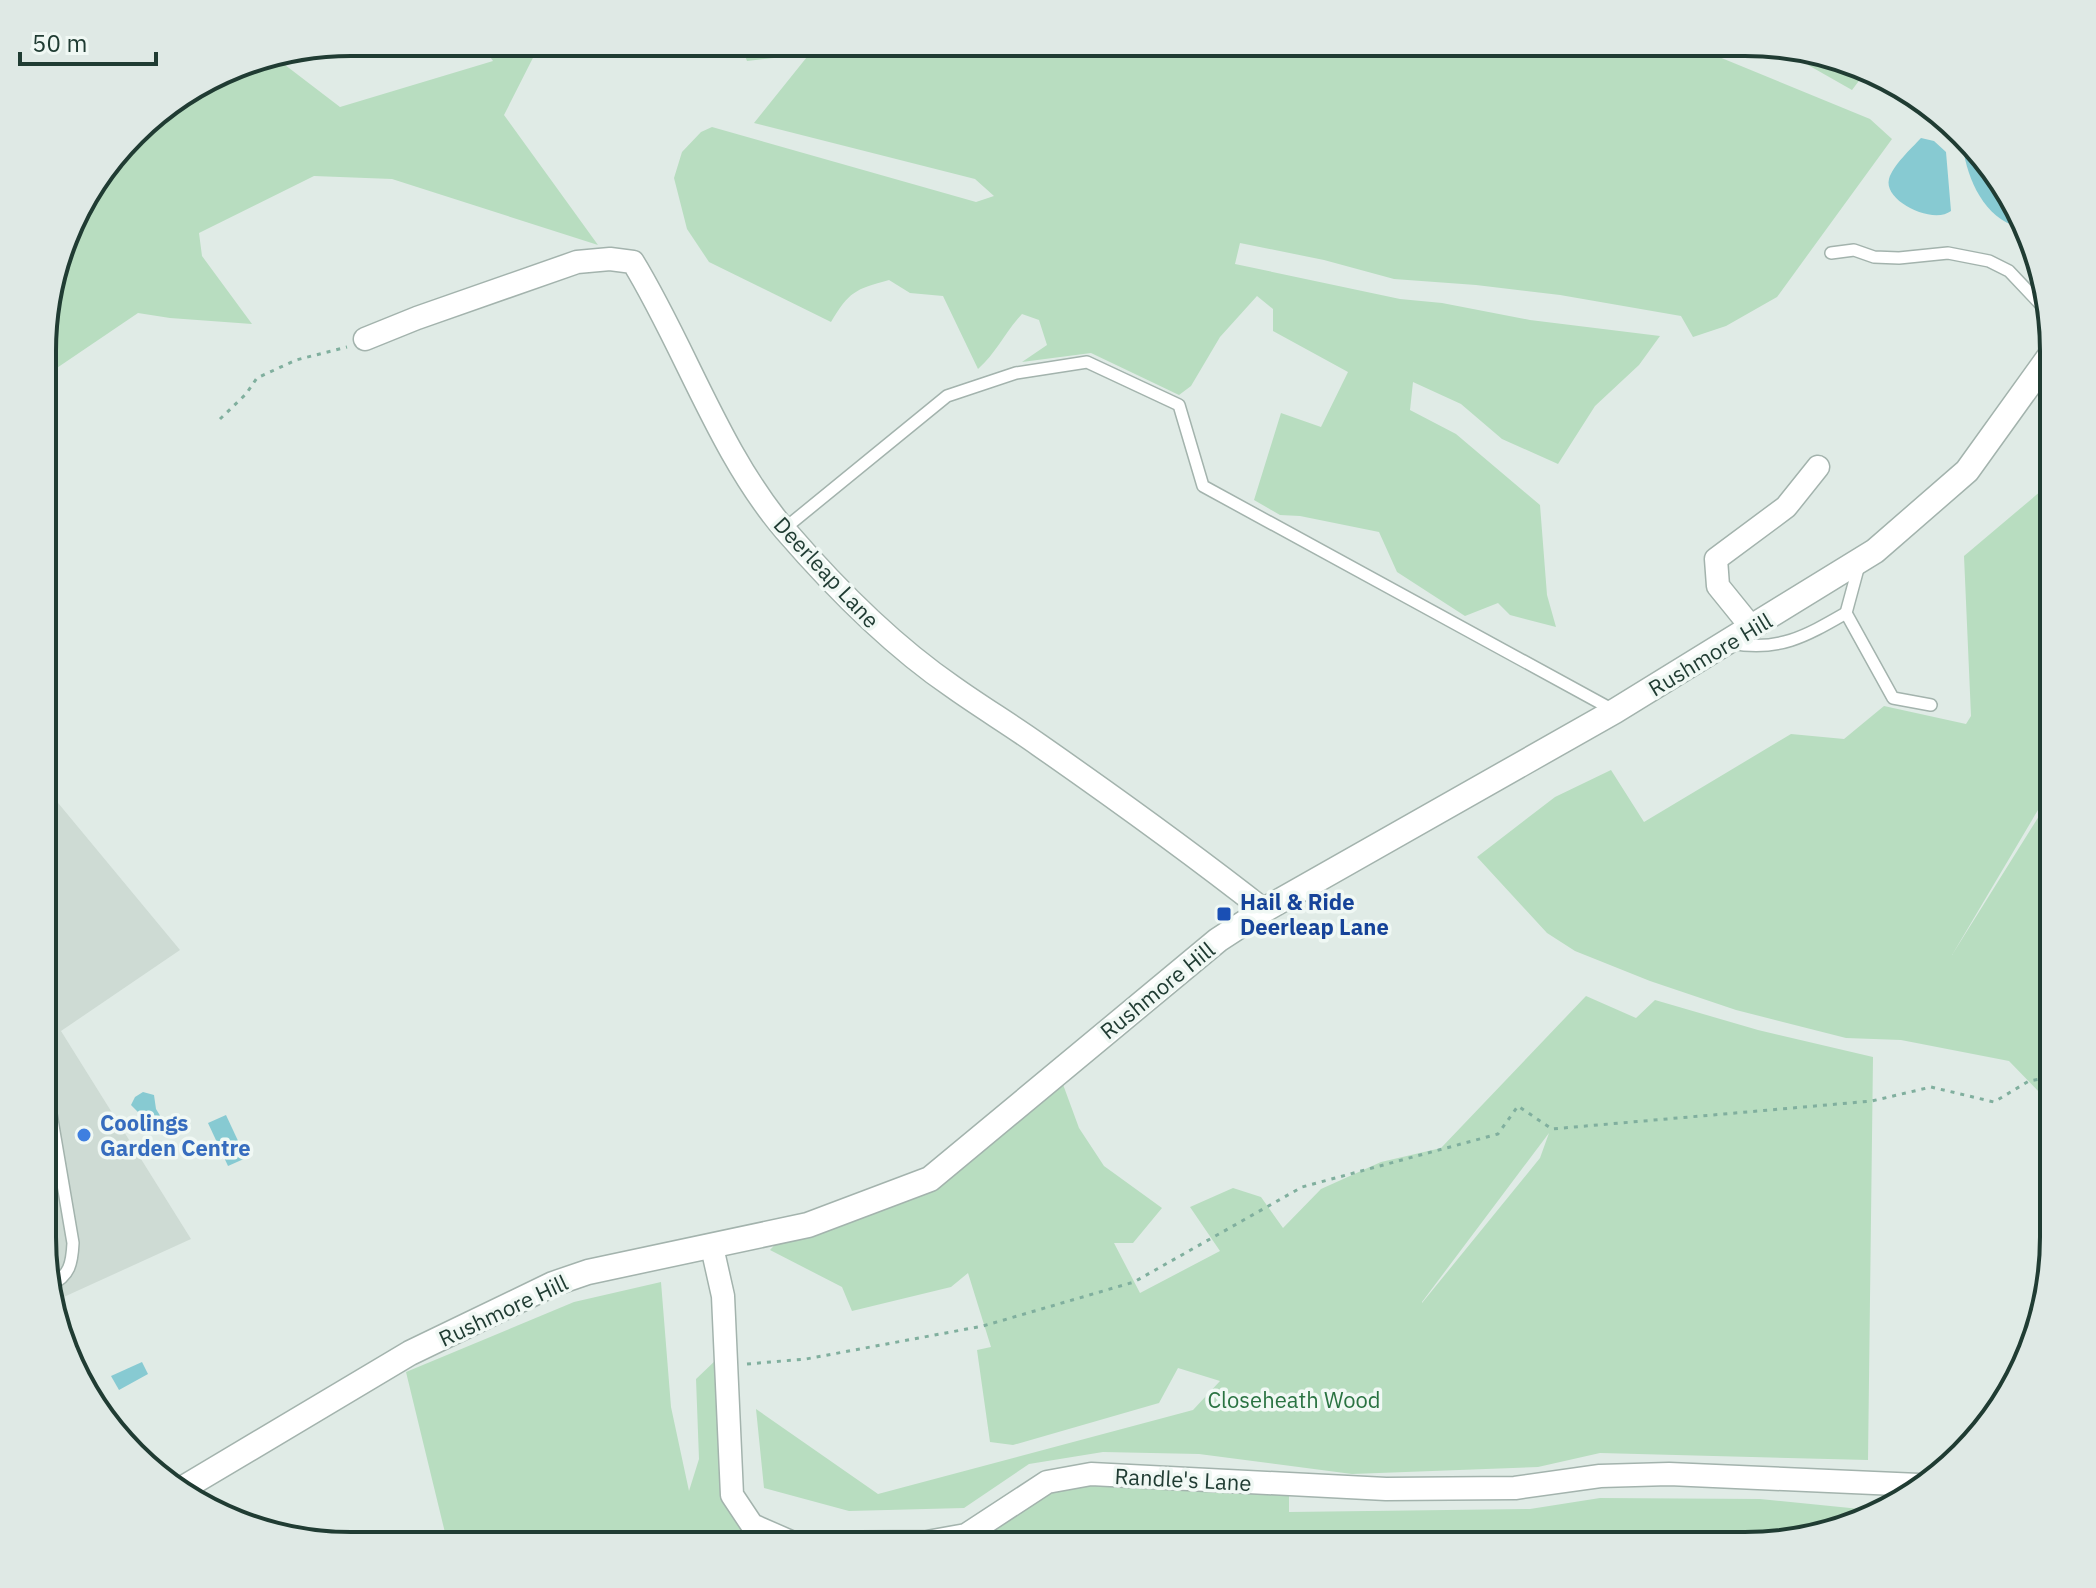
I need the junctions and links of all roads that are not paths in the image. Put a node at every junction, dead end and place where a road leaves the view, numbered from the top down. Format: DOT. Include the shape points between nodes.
graph roads {
  1 [pos="1831,253"];
  2 [pos="2035,298"];
  3 [pos="365,339"];
  4 [pos="2040,369"];
  5 [pos="1818,467"];
  6 [pos="784,529"];
  7 [pos="1861,560"];
  8 [pos="1846,613"];
  9 [pos="1752,628"];
  10 [pos="1729,642"];
  11 [pos="1931,705"];
  12 [pos="1615,711"];
  13 [pos="1264,910"];
  14 [pos="56,1143"];
  15 [pos="712,1247"];
  16 [pos="60,1279"];
  17 [pos="190,1484"];
  18 [pos="1905,1484"];
  19 [pos="768,1532"];
  20 [pos="971,1532"];
  1 -- 2 [label="lane" via="1854,250 1899,258 1948,253 1989,261 2009,271"];
  3 -- 6 [label="street, Deerleap Lane" via="577,262 633,262 707,406"];
  4 -- 7 [label="street, Rushmore Hill" via="1967,471"];
  5 -- 9 [label="street" via="1786,507 1716,559 1718,586"];
  6 -- 12 [label="lane" via="947,396 1016,373 1087,362 1179,405 1203,486"];
  6 -- 13 [label="street, Deerleap Lane" via="874,624 949,685 1186,849"];
  7 -- 8 [label="lane"];
  7 -- 9 [label="street, Rushmore Hill"];
  8 -- 10 [label="lane" via="1768,647"];
  8 -- 11 [label="lane" via="1893,698"];
  9 -- 10 [label="street, Rushmore Hill"];
  10 -- 12 [label="street, Rushmore Hill"];
  12 -- 13 [label="street, Rushmore Hill"];
  13 -- 15 [label="street, Rushmore Hill" via="1218,940 930,1179 808,1225"];
  14 -- 16 [label="lane" via="73,1243 71,1267"];
  15 -- 17 [label="street, Rushmore Hill" via="553,1284 410,1353"];
  15 -- 19 [label="street, Randle's Lane" via="723,1296 732,1495 752,1525"];
  18 -- 20 [label="street, Randle's Lane" via="1669,1474 1600,1476 1515,1488 1386,1489 1091,1474 1047,1482"];
}
